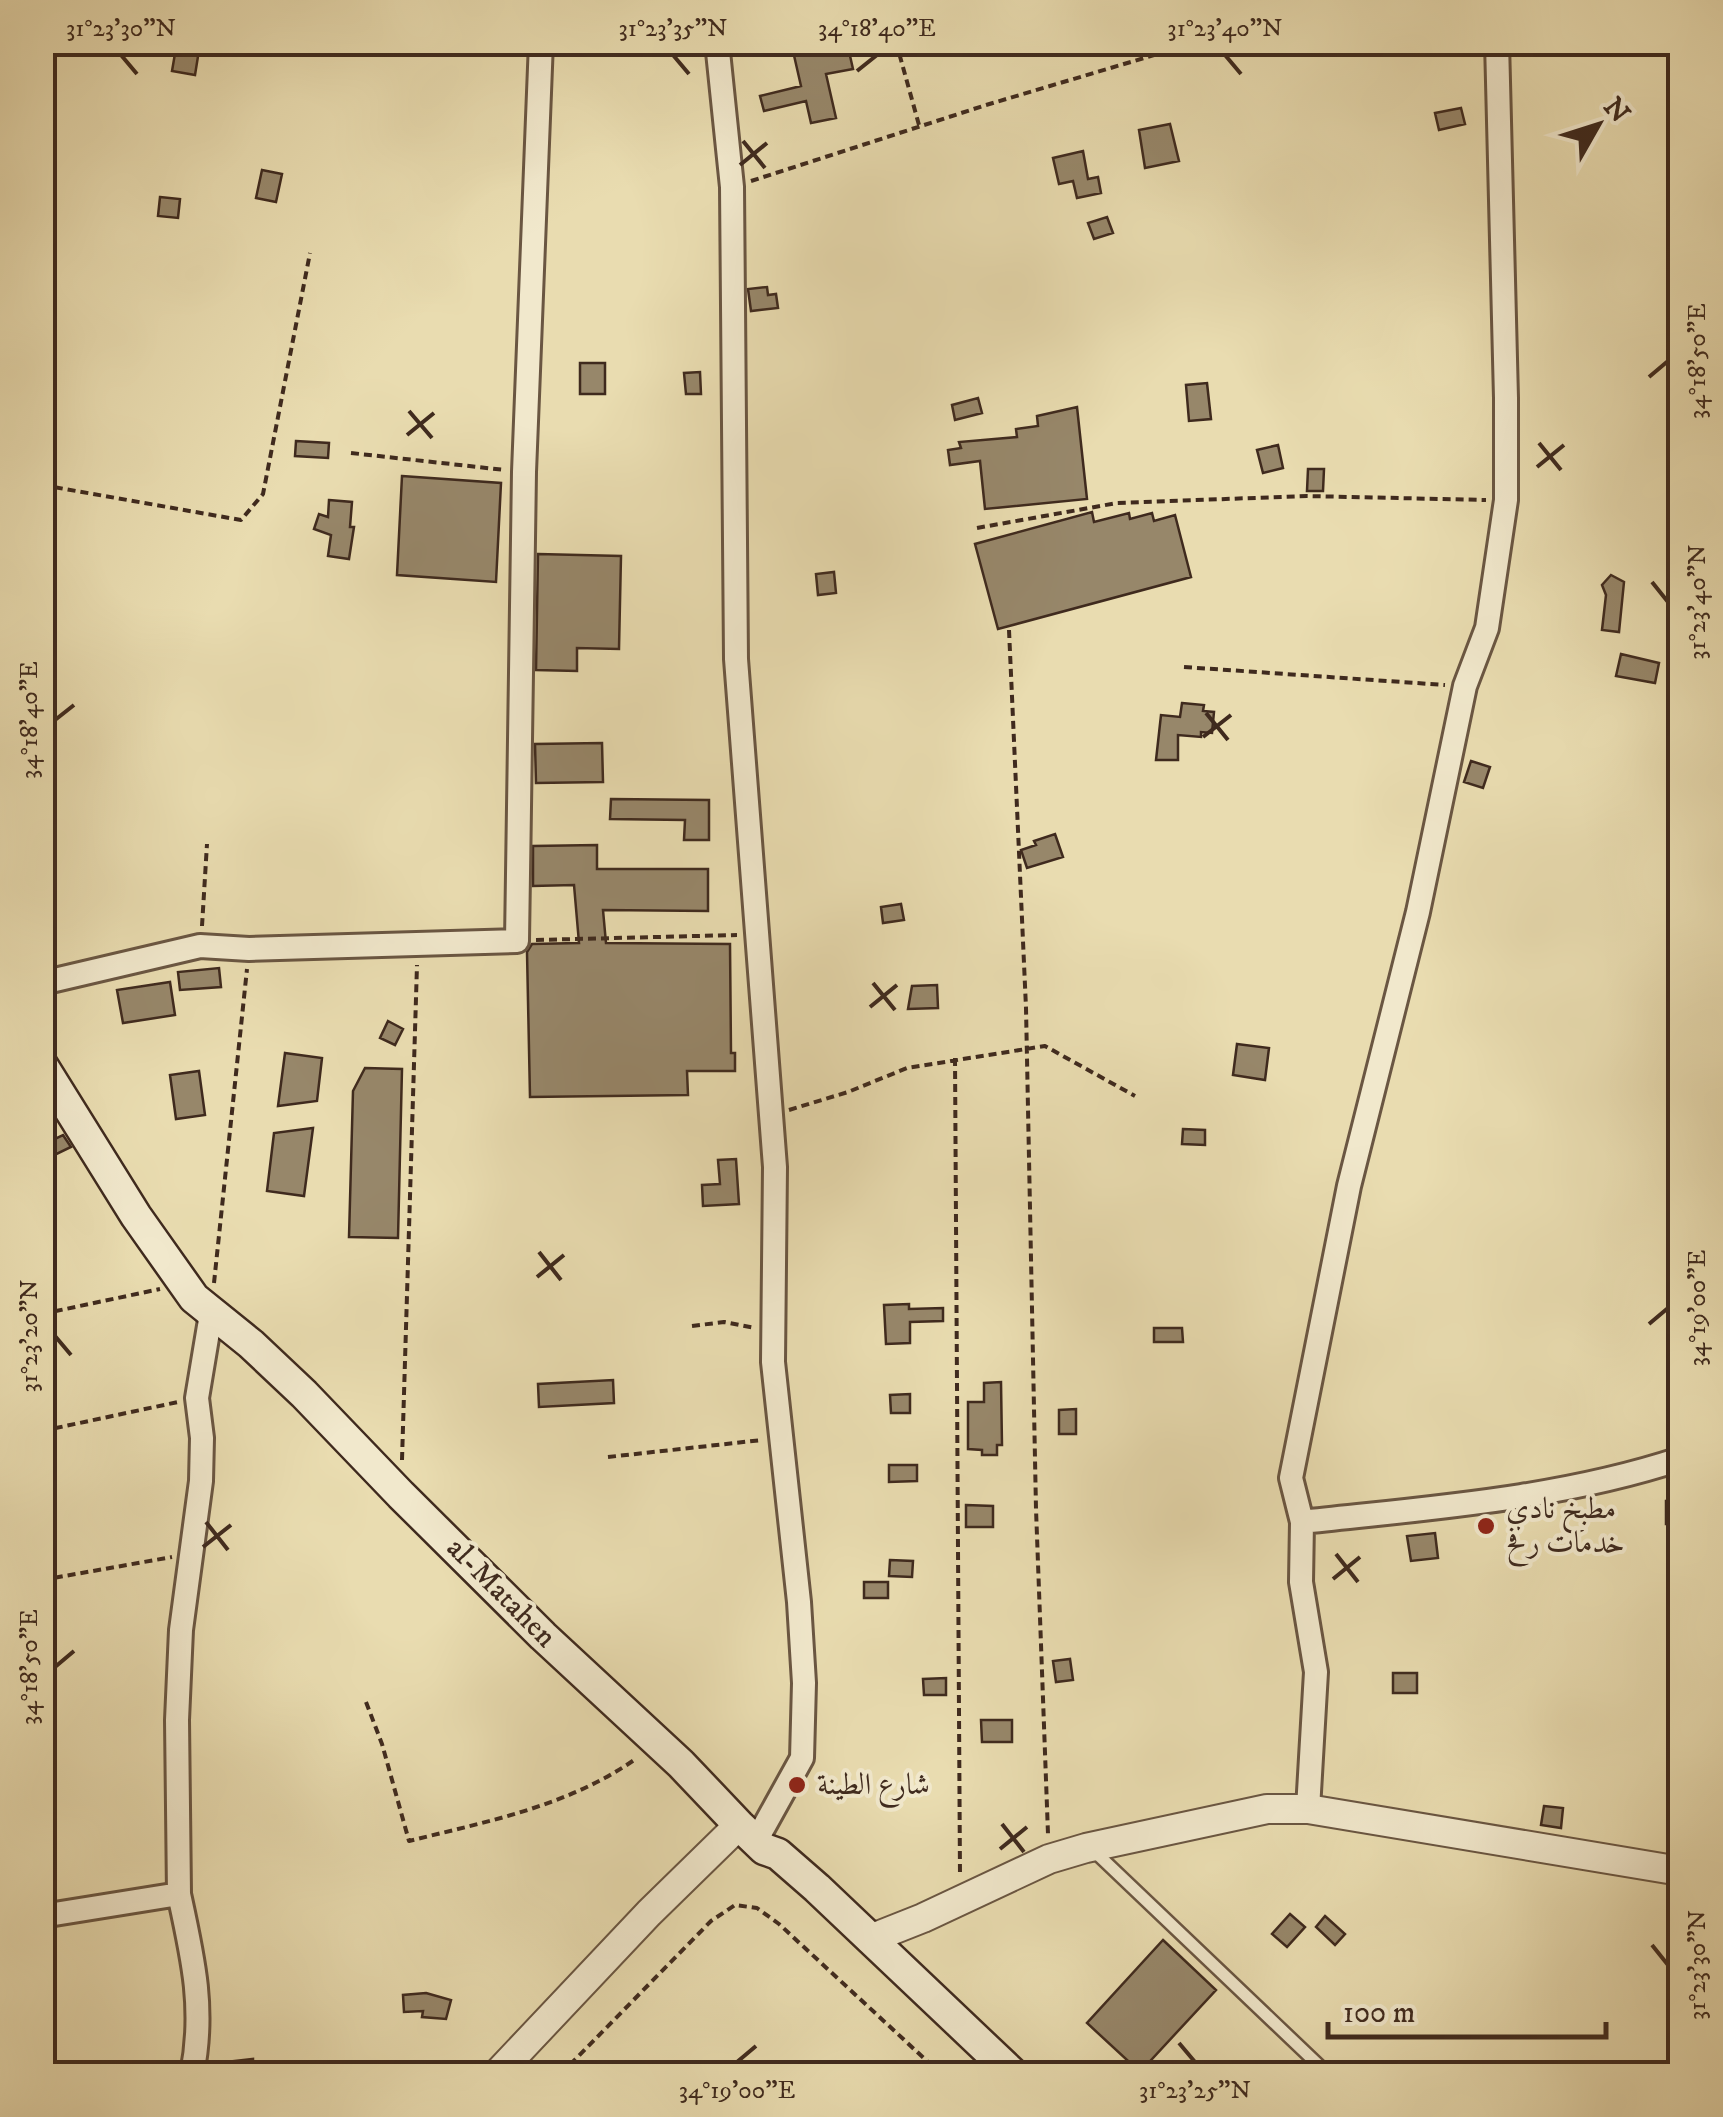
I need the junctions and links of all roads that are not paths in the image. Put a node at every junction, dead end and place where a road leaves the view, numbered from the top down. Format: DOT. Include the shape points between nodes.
graph roads {
  1 [pos="540,42"];
  2 [pos="718,42"];
  3 [pos="1497,42"];
  4 [pos="42,983"];
  5 [pos="42,1065"];
  6 [pos="211,1314"];
  7 [pos="1680,1459"];
  8 [pos="1302,1522"];
  9 [pos="1308,1810"];
  10 [pos="747,1833"];
  11 [pos="1090,1846"];
  12 [pos="1680,1871"];
  13 [pos="179,1894"];
  14 [pos="42,1916"];
  15 [pos="870,1938"];
  16 [pos="192,2074"];
  17 [pos="497,2074"];
  18 [pos="1013,2074"];
  19 [pos="1328,2074"];
  1 -- 4 [label="street" via="516,941 200,946"];
  2 -- 10 [label="street" via="732,187 736,660 775,1186 773,1362 804,1684 802,1758"];
  3 -- 8 [label="street" via="1506,500 1487,628 1465,686 1418,912 1348,1186 1291,1478"];
  5 -- 6 [label="main road, al-Matahen" via="181,1284"];
  6 -- 10 [label="main road, al-Matahen" via="290,1381"];
  6 -- 13 [label="street" via="197,1398 201,1481 180,1630"];
  7 -- 8 [label="street" via="1492,1500"];
  8 -- 9 [label="street" via="1301,1582 1316,1672"];
  9 -- 11 [label="street" via="1267,1809"];
  9 -- 12 [label="street"];
  10 -- 15 [label="main road, al-Matahen"];
  10 -- 17 [label="street" via="650,1913"];
  11 -- 15 [label="street"];
  11 -- 19 [label="lane"];
  13 -- 14 [label="street"];
  13 -- 16 [label="street" via="198,1982"];
  15 -- 18 [label="main road, al-Matahen"];
}
